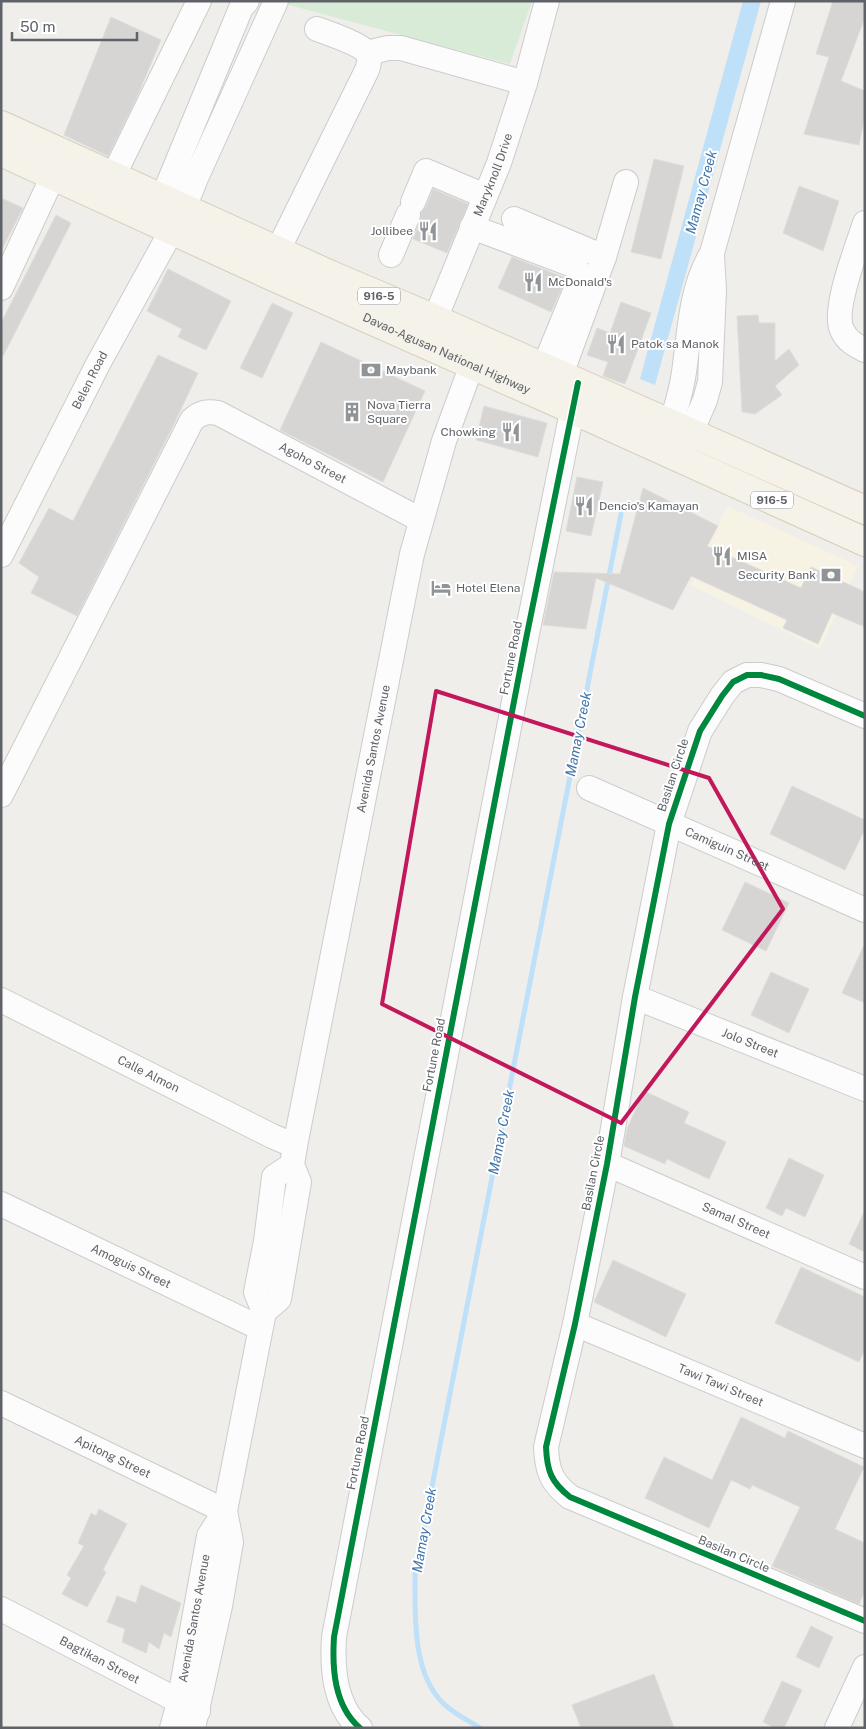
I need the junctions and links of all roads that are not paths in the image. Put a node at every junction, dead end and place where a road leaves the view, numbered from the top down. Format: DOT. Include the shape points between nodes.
graph roads {
  1 [pos="199,1"];
  2 [pos="246,1"];
  3 [pos="276,1"];
  4 [pos="547,1"];
  5 [pos="783,1"];
  6 [pos="317,28"];
  7 [pos="367,54"];
  8 [pos="525,83"];
  9 [pos="1,126"];
  10 [pos="1,152"];
  11 [pos="53,176"];
  12 [pos="626,182"];
  13 [pos="108,187"];
  14 [pos="485,196"];
  15 [pos="173,213"];
  16 [pos="514,219"];
  17 [pos="865,223"];
  18 [pos="472,227"];
  19 [pos="278,250"];
  20 [pos="391,255"];
  21 [pos="604,257"];
  22 [pos="325,286"];
  23 [pos="1,288"];
  24 [pos="435,319"];
  25 [pos="481,339"];
  26 [pos="425,344"];
  27 [pos="865,350"];
  28 [pos="472,365"];
  29 [pos="561,387"];
  30 [pos="681,428"];
  31 [pos="671,454"];
  32 [pos="865,510"];
  33 [pos="420,520"];
  34 [pos="865,542"];
  35 [pos="1,555"];
  36 [pos="865,716"];
  37 [pos="589,788"];
  38 [pos="1,795"];
  39 [pos="669,824"];
  40 [pos="865,910"];
  41 [pos="636,998"];
  42 [pos="1,1000"];
  43 [pos="865,1089"];
  44 [pos="294,1156"];
  45 [pos="607,1164"];
  46 [pos="1,1204"];
  47 [pos="865,1277"];
  48 [pos="262,1320"];
  49 [pos="575,1324"];
  50 [pos="1,1403"];
  51 [pos="865,1446"];
  52 [pos="225,1511"];
  53 [pos="1,1609"];
  54 [pos="865,1621"];
  55 [pos="865,1666"];
  56 [pos="190,1714"];
  57 [pos="359,1727"];
  58 [pos="172,1728"];
  59 [pos="837,1728"];
  1 -- 13 [label="street"];
  2 -- 15 [label="street"];
  3 -- 15 [label="street" via="196,178"];
  4 -- 8 [label="street, Maryknoll Drive"];
  5 -- 30 [label="street" via="712,253 714,290 710,382 705,400"];
  6 -- 7 [label="street" via="362,48"];
  7 -- 8 [label="street" via="401,48"];
  7 -- 19 [label="street" via="367,70"];
  8 -- 14 [label="street, Maryknoll Drive"];
  9 -- 13 [label="main road, Davao-Agusan National Highway / 916-5"];
  10 -- 11 [label="main road, Davao-Agusan National Highway / 916-5"];
  11 -- 13 [label="main road, Davao-Agusan National Highway / 916-5"];
  11 -- 23 [label="street"];
  12 -- 21 [label="street"];
  13 -- 15 [label="main road, Davao-Agusan National Highway / 916-5"];
  14 -- 18 [label="street, Maryknoll Drive"];
  14 -- 20 [label="street" via="426,171"];
  15 -- 19 [label="main road, Davao-Agusan National Highway / 916-5"];
  15 -- 22 [label="main road, Davao-Agusan National Highway / 916-5"];
  15 -- 35 [label="street, Belen Road"];
  16 -- 21 [label="street"];
  17 -- 27 [label="street" via="840,303 839,318 841,330 850,342"];
  18 -- 24 [label="street, Maryknoll Drive"];
  18 -- 29 [label="street" via="573,265 579,272"];
  19 -- 22 [label="main road, Davao-Agusan National Highway / 916-5"];
  21 -- 29 [label="street"];
  22 -- 24 [label="main road, Davao-Agusan National Highway / 916-5"];
  22 -- 26 [label="main road, Davao-Agusan National Highway / 916-5"];
  24 -- 25 [label="main road, Davao-Agusan National Highway / 916-5"];
  24 -- 26 [label="street, Maryknoll Drive"];
  25 -- 28 [label="street, Avenida Santos Avenue"];
  25 -- 29 [label="main road, Davao-Agusan National Highway / 916-5"];
  26 -- 28 [label="main road, Davao-Agusan National Highway / 916-5"];
  28 -- 29 [label="main road, Davao-Agusan National Highway / 916-5"];
  28 -- 33 [label="street, Avenida Santos Avenue"];
  29 -- 30 [label="main road, Davao-Agusan National Highway / 916-5"];
  29 -- 31 [label="main road, Davao-Agusan National Highway / 916-5"];
  29 -- 57 [label="street, Fortune Road" via="524,648 334,1637 333,1660 338,1691 348,1714"];
  30 -- 31 [label="street"];
  30 -- 32 [label="main road, Davao-Agusan National Highway / 916-5"];
  31 -- 34 [label="main road, Davao-Agusan National Highway / 916-5"];
  33 -- 38 [label="street, Agoho Street" via="218,413 204,412 192,420"];
  33 -- 44 [label="street, Avenida Santos Avenue"];
  36 -- 39 [label="street, Basilan Circle" via="779,679 761,675 733,682 700,732"];
  37 -- 39 [label="street, Camiguin Street"];
  39 -- 40 [label="street, Camiguin Street"];
  39 -- 41 [label="street, Basilan Circle"];
  41 -- 43 [label="street, Jolo Street"];
  41 -- 45 [label="street, Basilan Circle"];
  42 -- 44 [label="street, Calle Almon" via="272,1136"];
  44 -- 48 [label="street, Avenida Santos Avenue" via="299,1182 279,1299"];
  45 -- 47 [label="street, Samal Street"];
  45 -- 49 [label="street, Basilan Circle"];
  46 -- 48 [label="street, Amoguis Street"];
  48 -- 52 [label="street, Avenida Santos Avenue"];
  49 -- 51 [label="street, Tawi Tawi Street"];
  49 -- 54 [label="street, Basilan Circle" via="546,1447 549,1470 558,1488 570,1497"];
  50 -- 52 [label="street, Apitong Street"];
  52 -- 56 [label="street, Avenida Santos Avenue" via="231,1542"];
  53 -- 56 [label="street, Bagtikan Street"];
  55 -- 59 [label="street"];
  56 -- 58 [label="street, Avenida Santos Avenue"];
}
